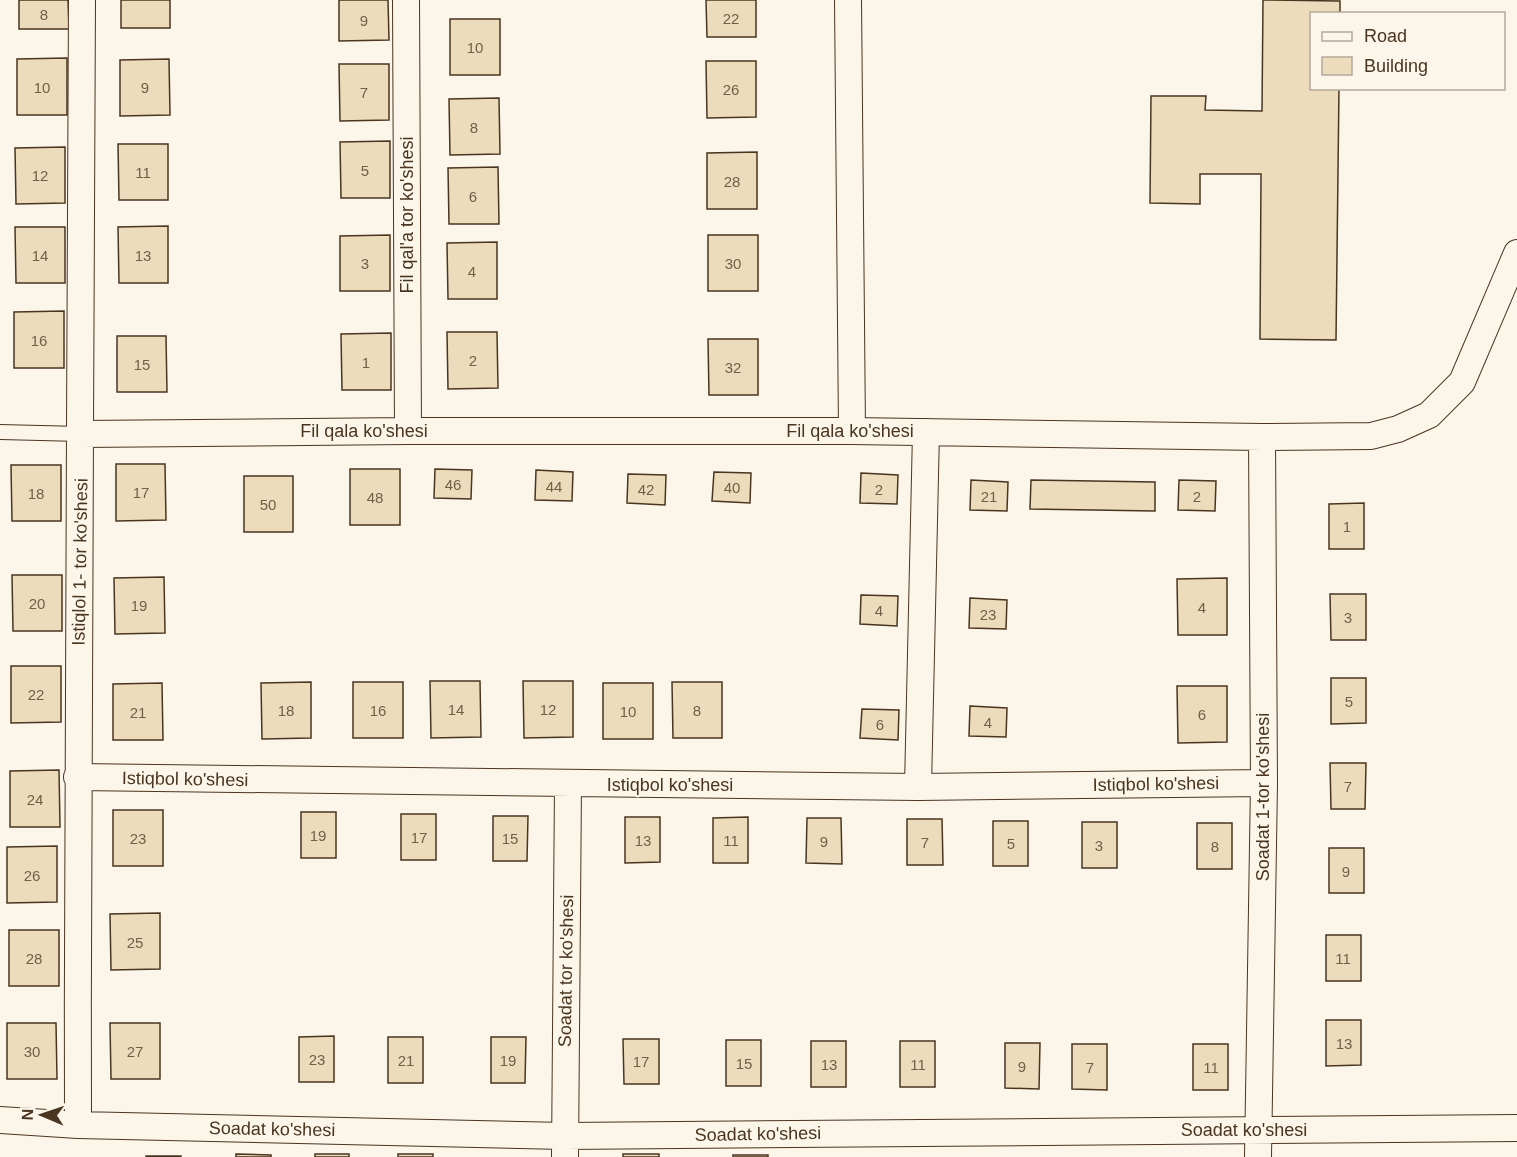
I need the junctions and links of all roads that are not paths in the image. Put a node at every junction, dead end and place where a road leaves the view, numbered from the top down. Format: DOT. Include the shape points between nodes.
graph roads {
  1 [pos="82,0"];
  2 [pos="406,0"];
  3 [pos="848,0"];
  4 [pos="1517,253"];
  5 [pos="408,431"];
  6 [pos="852,431"];
  7 [pos="0,432"];
  8 [pos="926,432"];
  9 [pos="81,434"];
  10 [pos="1262,438"];
  11 [pos="77,777"];
  12 [pos="1264,783"];
  13 [pos="568,784"];
  14 [pos="918,787"];
  15 [pos="0,1120"];
  16 [pos="78,1125"];
  17 [pos="1517,1128"];
  18 [pos="1259,1130"];
  19 [pos="565,1146"];
  20 [pos="1258,1157"];
  1 -- 9 [label="street, Istiqlol 1- tor ko'shesi"];
  2 -- 5 [label="street, Fil qal'a tor ko'shesi"];
  3 -- 6 [label="street"];
  4 -- 10 [label="street, Fil qala ko'shesi" via="1462,382 1429,415 1371,436"];
  5 -- 6 [label="street, Fil qala ko'shesi"];
  5 -- 9 [label="street, Fil qala ko'shesi"];
  6 -- 8 [label="street, Fil qala ko'shesi"];
  7 -- 9 [label="lane"];
  8 -- 10 [label="street, Fil qala ko'shesi"];
  8 -- 14 [label="street"];
  9 -- 11 [label="street, Istiqlol 1- tor ko'shesi"];
  10 -- 12 [label="street, Soadat 1-tor ko'shesi"];
  11 -- 13 [label="street, Istiqbol ko'shesi"];
  11 -- 16 [label="street, Istiqlol 1- tor ko'shesi"];
  12 -- 14 [label="street, Istiqbol ko'shesi"];
  12 -- 18 [label="street, Soadat 1-tor ko'shesi"];
  13 -- 14 [label="street, Istiqbol ko'shesi"];
  13 -- 19 [label="street, Soadat tor ko'shesi"];
  15 -- 16 [label="street, Soadat ko'shesi"];
  16 -- 19 [label="street, Soadat ko'shesi"];
  17 -- 18 [label="street, Soadat ko'shesi"];
  18 -- 19 [label="street, Soadat ko'shesi"];
  18 -- 20 [label="street, Soadat 1-tor ko'shesi"];
}
